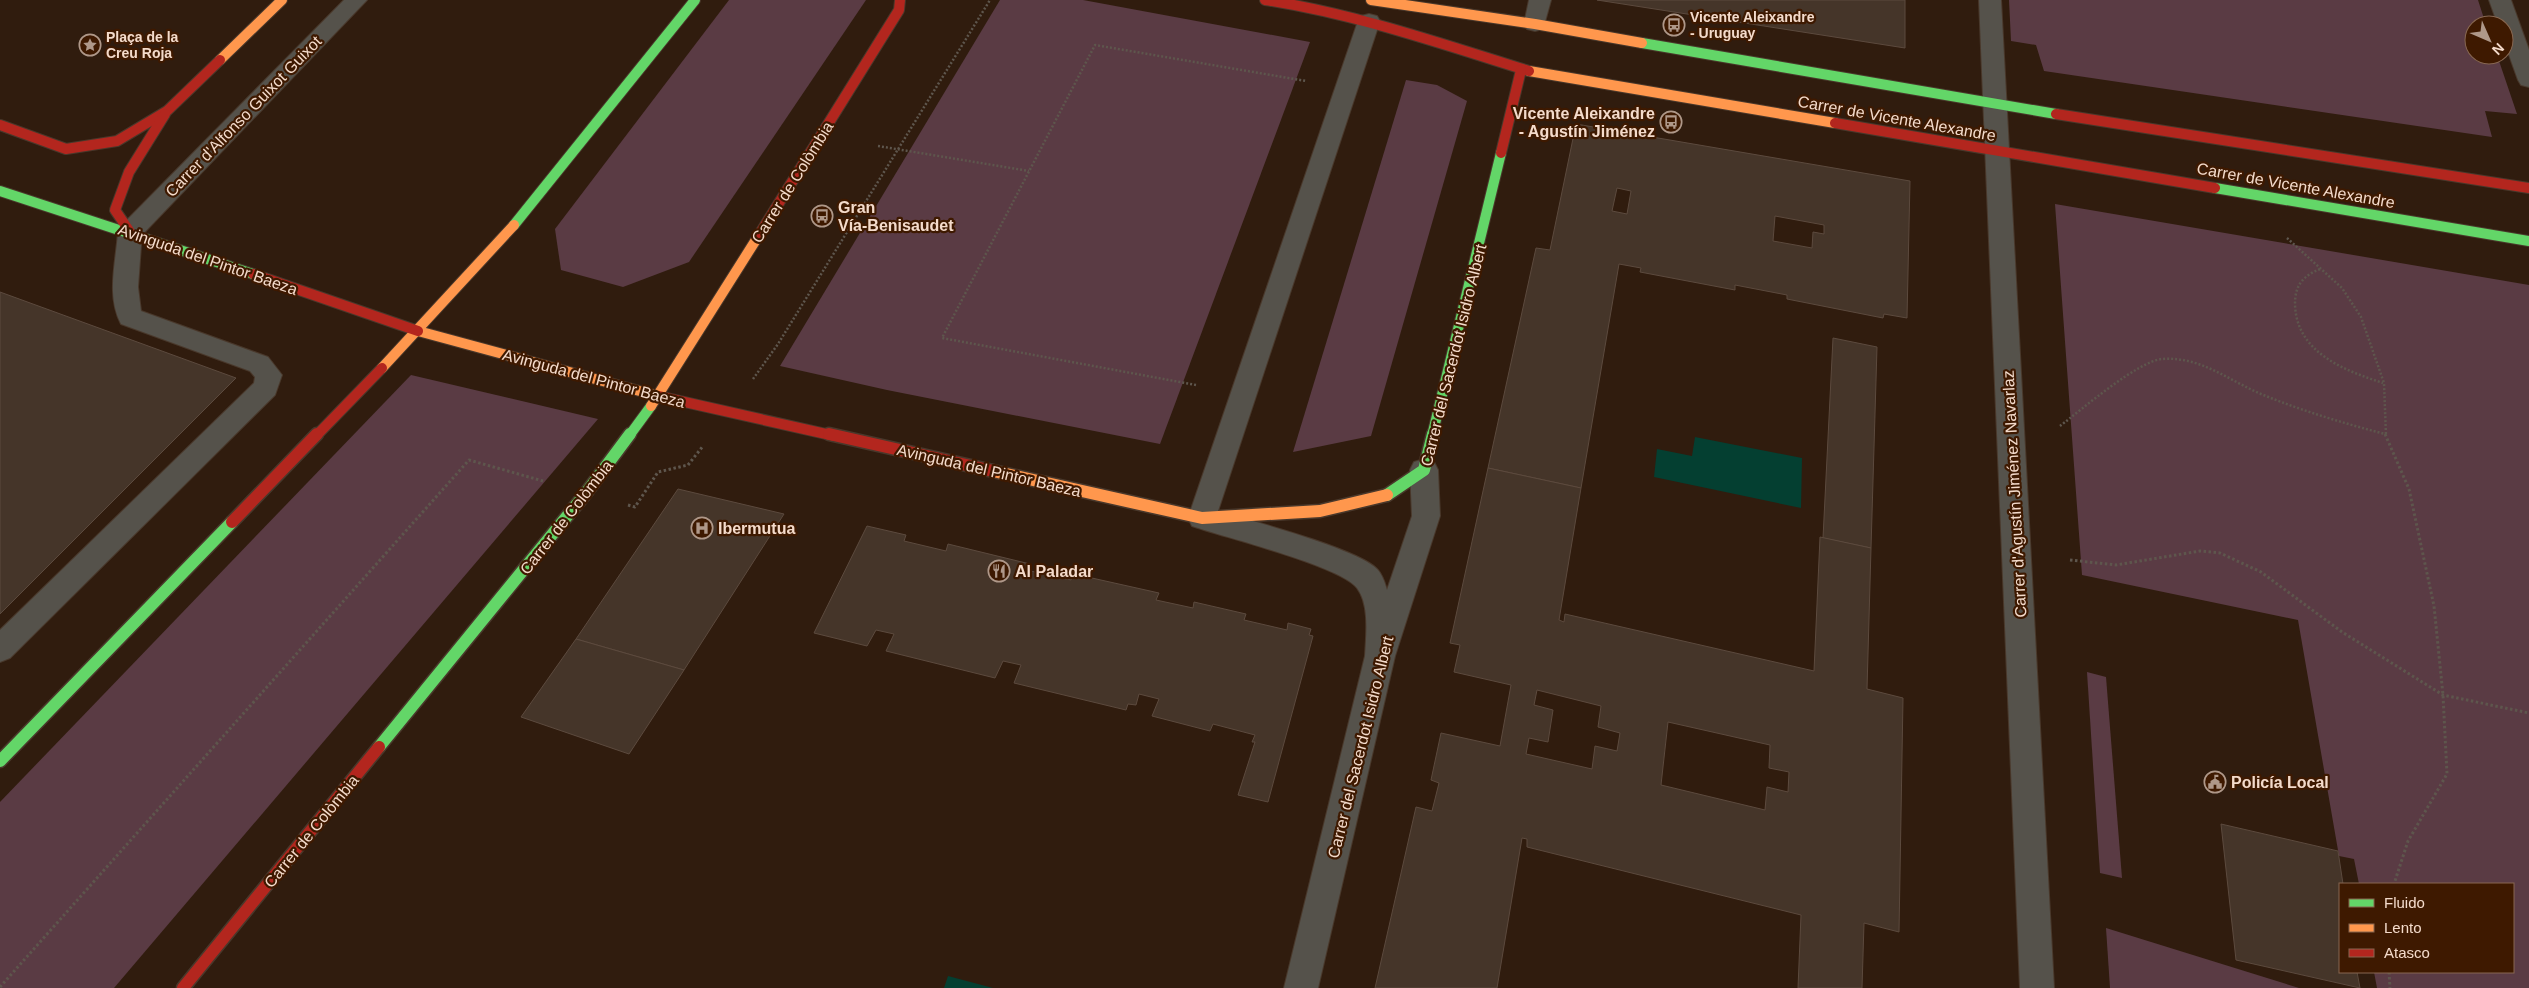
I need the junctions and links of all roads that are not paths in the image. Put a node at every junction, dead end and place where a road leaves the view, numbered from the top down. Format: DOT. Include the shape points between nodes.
graph roads {
  1 [pos="282,0"];
  2 [pos="356,0"];
  3 [pos="694,0"];
  4 [pos="1265,0"];
  5 [pos="1540,0"];
  6 [pos="1990,0"];
  7 [pos="2500,0"];
  8 [pos="903,3"];
  9 [pos="1370,10"];
  10 [pos="1535,24"];
  11 [pos="1521,70"];
  12 [pos="2529,80"];
  13 [pos="1996,105"];
  14 [pos="167,111"];
  15 [pos="0,125"];
  16 [pos="1999,152"];
  17 [pos="2529,188"];
  18 [pos="0,190"];
  19 [pos="130,232"];
  20 [pos="2529,241"];
  21 [pos="418,331"];
  22 [pos="658,396"];
  23 [pos="1424,470"];
  24 [pos="1202,518"];
  25 [pos="0,649"];
  26 [pos="1380,656"];
  27 [pos="0,761"];
  28 [pos="184,988"];
  29 [pos="1301,988"];
  30 [pos="2036,988"];
  1 -- 14 [label="street"];
  2 -- 19 [label="street, Carrer d'Alfonso Guixot Guixot"];
  3 -- 21 [label="street" via="508,232"];
  4 -- 9 [label="street, Carrer de Vicente Alexandre" via="1316,8"];
  5 -- 10 [label="street"];
  6 -- 13 [label="street, Carrer d'Agustín Jiménez Navarlaz"];
  7 -- 12 [label="street"];
  8 -- 22 [label="street, Carrer de Colòmbia"];
  9 -- 10 [label="street, Carrer de Vicente Alexandre"];
  9 -- 11 [label="street, Carrer de Vicente Alexandre"];
  9 -- 24 [label="street"];
  10 -- 13 [label="street, Carrer de Vicente Alexandre"];
  11 -- 16 [label="street, Carrer de Vicente Alexandre"];
  11 -- 23 [label="street, Carrer del Sacerdot Isidro Albert"];
  13 -- 16 [label="street, Carrer d'Agustín Jiménez Navarlaz"];
  13 -- 17 [label="street, Carrer de Vicente Alexandre"];
  14 -- 15 [label="street" via="117,140 66,149"];
  14 -- 19 [label="street" via="129,172 115,210"];
  16 -- 20 [label="street, Carrer de Vicente Alexandre"];
  16 -- 30 [label="street, Carrer d'Agustín Jiménez Navarlaz"];
  18 -- 19 [label="street, Avinguda del Pintor Baeza"];
  19 -- 21 [label="street, Avinguda del Pintor Baeza"];
  19 -- 25 [label="street" via="124,293 130,317 259,364 269,375 266,388"];
  21 -- 22 [label="street, Avinguda del Pintor Baeza"];
  21 -- 27 [label="street"];
  22 -- 24 [label="street, Avinguda del Pintor Baeza"];
  22 -- 28 [label="street, Carrer de Colòmbia" via="586,493"];
  23 -- 24 [label="street, Avinguda del Pintor Baeza" via="1384,497 1320,511"];
  23 -- 26 [label="street, Carrer del Sacerdot Isidro Albert" via="1426,516"];
  24 -- 26 [label="street, Avinguda del Pintor Baeza" via="1339,562 1366,577 1379,606"];
  26 -- 29 [label="street, Carrer del Sacerdot Isidro Albert"];
}
